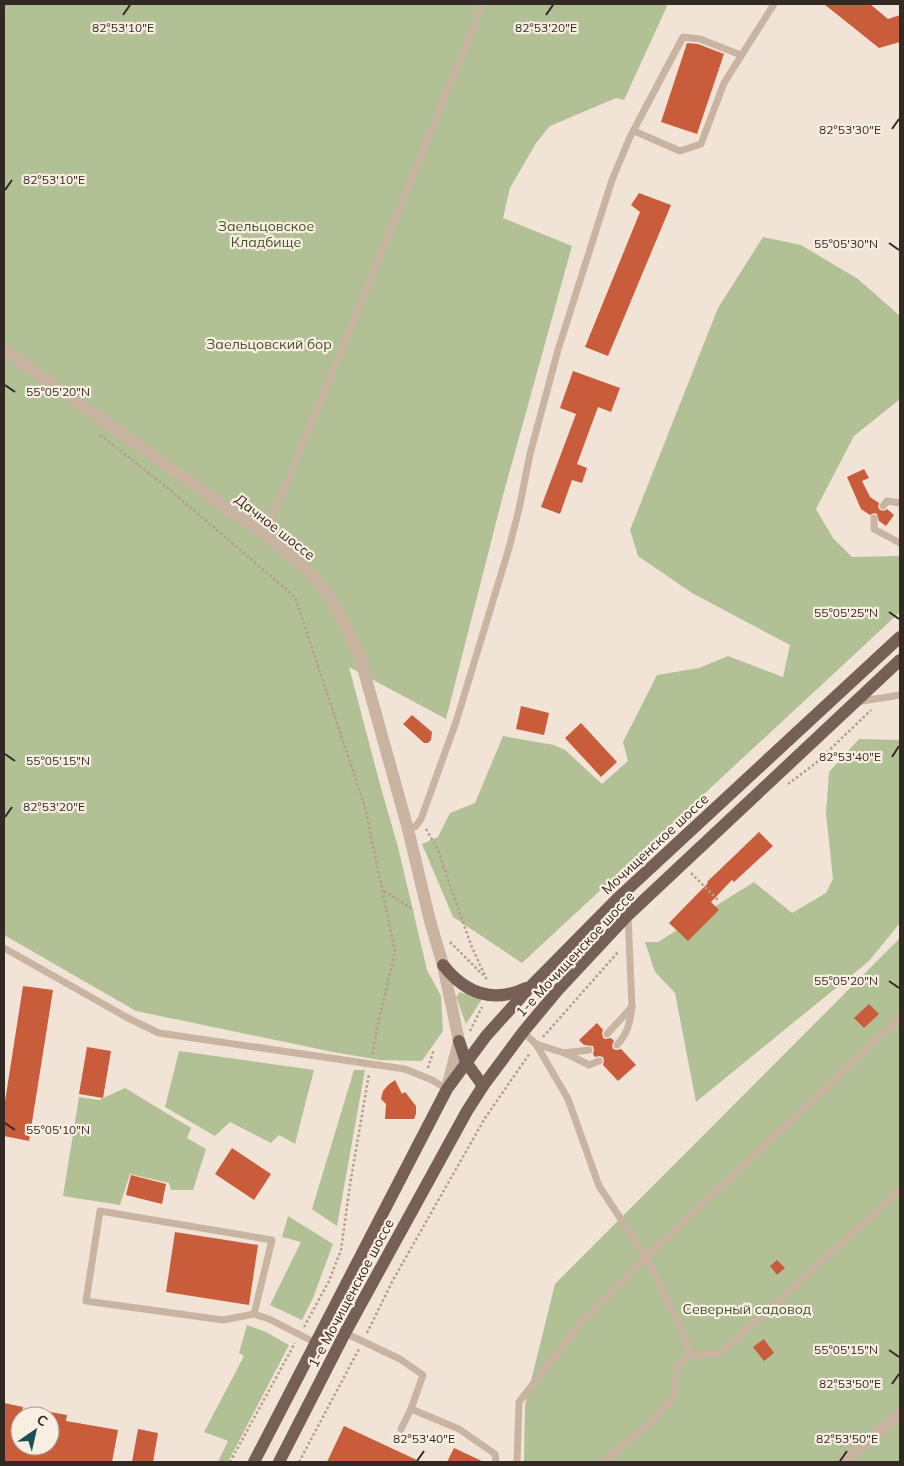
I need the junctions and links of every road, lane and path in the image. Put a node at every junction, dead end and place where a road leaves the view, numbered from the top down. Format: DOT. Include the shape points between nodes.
graph roads {
  1 [pos="5,4"];
  2 [pos="483,4"];
  3 [pos="774,4"];
  4 [pos="4,8"];
  5 [pos="741,55"];
  6 [pos="634,131"];
  7 [pos="4,350"];
  8 [pos="95,431"];
  9 [pos="900,503"];
  10 [pos="883,506"];
  11 [pos="874,518"];
  12 [pos="262,533"];
  13 [pos="900,544"];
  14 [pos="900,637"];
  15 [pos="900,660"];
  16 [pos="900,694"];
  17 [pos="877,699"];
  18 [pos="856,702"];
  19 [pos="781,789"];
  20 [pos="421,819"];
  21 [pos="408,829"];
  22 [pos="691,873"];
  23 [pos="718,900"];
  24 [pos="628,915"];
  25 [pos="630,939"];
  26 [pos="4,948"];
  27 [pos="443,965"];
  28 [pos="532,985"];
  29 [pos="486,995"];
  30 [pos="632,1007"];
  31 [pos="900,1018"];
  32 [pos="474,1025"];
  33 [pos="523,1032"];
  34 [pos="607,1034"];
  35 [pos="459,1041"];
  36 [pos="536,1044"];
  37 [pos="617,1045"];
  38 [pos="434,1049"];
  39 [pos="589,1050"];
  40 [pos="564,1052"];
  41 [pos="599,1061"];
  42 [pos="466,1062"];
  43 [pos="371,1063"];
  44 [pos="426,1077"];
  45 [pos="483,1086"];
  46 [pos="447,1089"];
  47 [pos="900,1190"];
  48 [pos="646,1257"];
  49 [pos="254,1314"];
  50 [pos="345,1333"];
  51 [pos="300,1334"];
  52 [pos="363,1341"];
  53 [pos="316,1343"];
  54 [pos="691,1355"];
  55 [pos="411,1409"];
  56 [pos="900,1414"];
  57 [pos="401,1429"];
  58 [pos="230,1462"];
  59 [pos="254,1462"];
  60 [pos="279,1462"];
  61 [pos="299,1462"];
  62 [pos="496,1462"];
  63 [pos="517,1462"];
  64 [pos="604,1462"];
  65 [pos="843,1462"];
  1 -- 4 [label="lane"];
  2 -- 12 [label="lane" via="298,456"];
  3 -- 5 [label="lane"];
  5 -- 6 [label="lane" via="700,39 683,37"];
  5 -- 6 [label="lane" via="724,83 701,144 680,151"];
  6 -- 20 [label="lane" via="612,180 558,350 509,548 456,722"];
  7 -- 12 [label="street, Дачное шоссе"];
  8 -- 43 [label="path" via="169,489 295,597 366,807 395,952"];
  9 -- 10 [label="lane" via="887,501"];
  11 -- 13 [label="lane" via="874,529"];
  12 -- 21 [label="street, Дачное шоссе" via="314,576 330,595 345,625 360,657"];
  14 -- 28 [label="main road, Мочищенское шоссе" via="617,898"];
  15 -- 18 [label="main road, 1-е Мочищенское шоссе"];
  16 -- 17 [label="lane"];
  17 -- 18 [label="lane"];
  17 -- 19 [label="path" via="874,707 816,763"];
  18 -- 24 [label="main road, 1-е Мочищенское шоссе"];
  20 -- 21 [label="lane"];
  20 -- 29 [label="path" via="438,850 470,945 486,978"];
  21 -- 27 [label="street, Дачное шоссе"];
  22 -- 23 [label="path"];
  24 -- 25 [label="lane"];
  24 -- 33 [label="main road, 1-е Мочищенское шоссе"];
  25 -- 30 [label="lane"];
  25 -- 36 [label="path"];
  26 -- 43 [label="lane" via="159,1032"];
  27 -- 29 [label="main road" via="468,989"];
  27 -- 35 [label="street, Дачное шоссе"];
  28 -- 29 [label="main road" via="513,994"];
  28 -- 42 [label="main road, Мочищенское шоссе"];
  29 -- 32 [label="path"];
  30 -- 34 [label="lane"];
  30 -- 37 [label="lane" via="629,1027"];
  31 -- 48 [label="lane"];
  33 -- 36 [label="lane"];
  33 -- 45 [label="main road, 1-е Мочищенское шоссе"];
  35 -- 42 [label="main road"];
  35 -- 46 [label="street"];
  36 -- 40 [label="lane"];
  36 -- 48 [label="lane" via="568,1099 599,1186"];
  36 -- 52 [label="path" via="485,1118 393,1280"];
  38 -- 44 [label="path"];
  39 -- 40 [label="lane"];
  40 -- 41 [label="lane" via="589,1066"];
  42 -- 45 [label="main road"];
  42 -- 46 [label="main road, Мочищенское шоссе"];
  43 -- 44 [label="lane" via="405,1069"];
  43 -- 51 [label="path" via="341,1250 329,1281"];
  44 -- 46 [label="lane"];
  45 -- 50 [label="main road, 1-е Мочищенское шоссе"];
  46 -- 53 [label="main road, 1-е Мочищенское шоссе"];
  47 -- 54 [label="lane" via="721,1353"];
  48 -- 54 [label="lane"];
  48 -- 63 [label="lane" via="581,1323 518,1402"];
  49 -- 49 [label="lane" via="223,1320 86,1301 100,1211 272,1240"];
  49 -- 51 [label="lane"];
  50 -- 52 [label="lane"];
  50 -- 60 [label="main road, 1-е Мочищенское шоссе"];
  51 -- 53 [label="lane"];
  51 -- 58 [label="path"];
  52 -- 55 [label="lane" via="400,1359 423,1375"];
  52 -- 61 [label="path"];
  53 -- 59 [label="main road, 1-е Мочищенское шоссе"];
  54 -- 64 [label="lane" via="677,1366 674,1395 657,1417"];
  55 -- 57 [label="lane"];
  55 -- 62 [label="lane" via="459,1429 495,1454"];
  56 -- 65 [label="street"];
}
